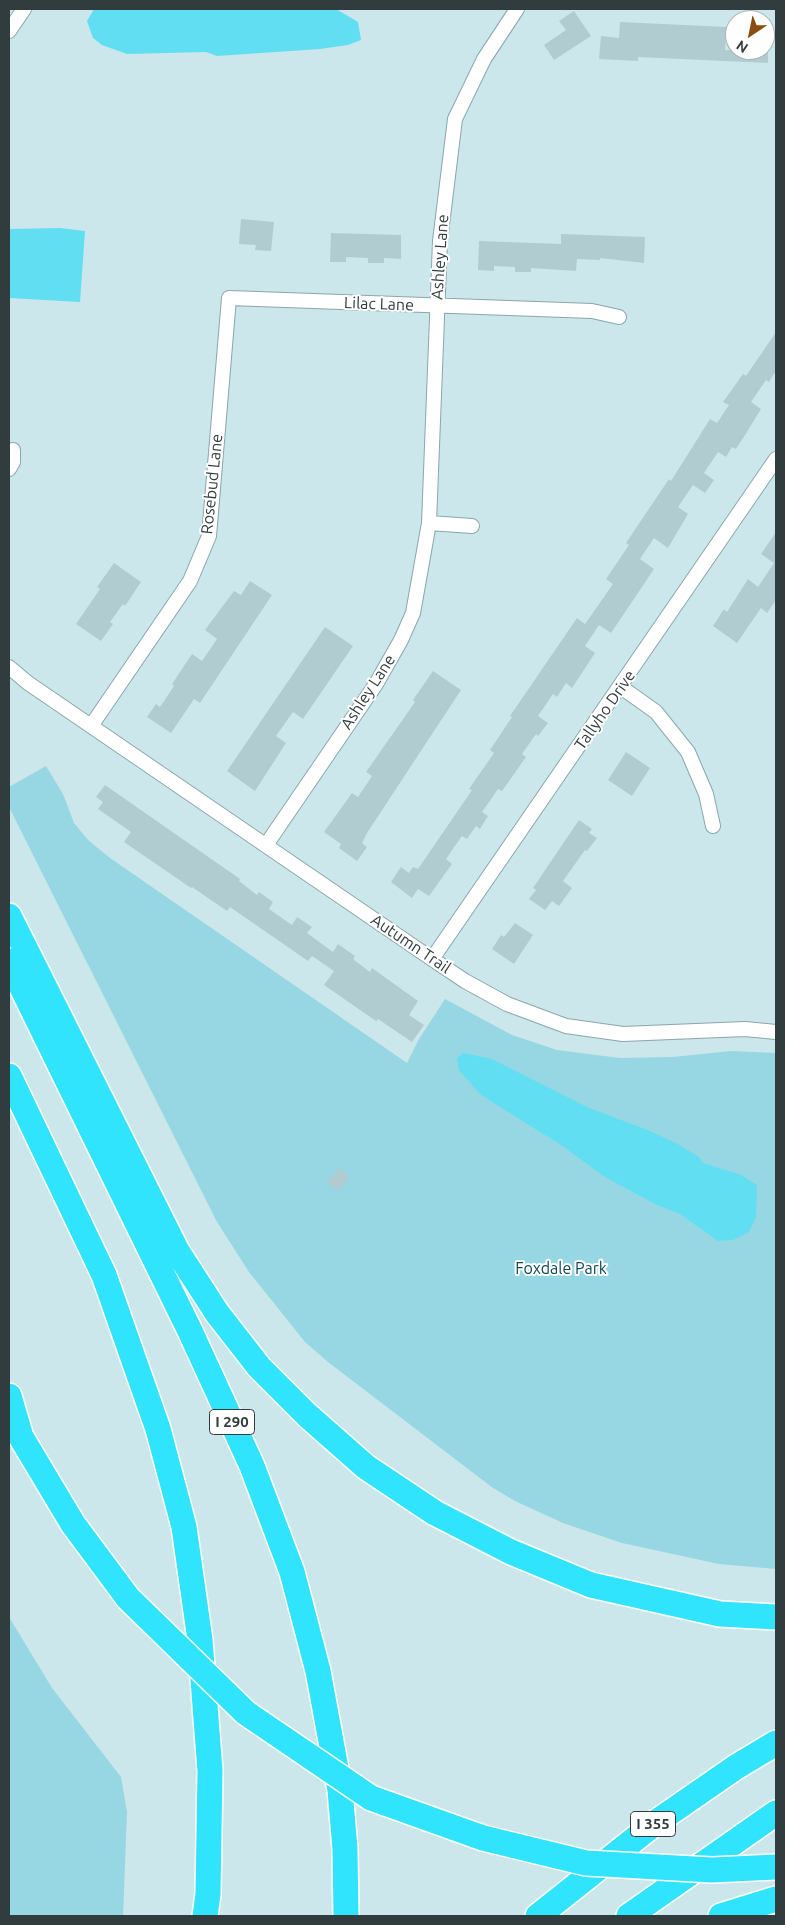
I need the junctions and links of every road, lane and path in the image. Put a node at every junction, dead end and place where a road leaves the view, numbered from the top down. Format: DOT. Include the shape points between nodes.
graph roads {
  1 [pos="24,9"];
  2 [pos="517,9"];
  3 [pos="9,31"];
  4 [pos="229,298"];
  5 [pos="437,306"];
  6 [pos="619,317"];
  7 [pos="13,450"];
  8 [pos="776,459"];
  9 [pos="9,469"];
  10 [pos="429,523"];
  11 [pos="472,526"];
  12 [pos="9,667"];
  13 [pos="621,687"];
  14 [pos="91,726"];
  15 [pos="713,826"];
  16 [pos="266,844"];
  17 [pos="9,916"];
  18 [pos="432,959"];
  19 [pos="9,961"];
  20 [pos="776,1032"];
  21 [pos="9,1076"];
  22 [pos="9,1396"];
  23 [pos="776,1617"];
  24 [pos="776,1743"];
  25 [pos="776,1813"];
  26 [pos="776,1867"];
  27 [pos="776,1899"];
  28 [pos="205,1916"];
  29 [pos="346,1916"];
  30 [pos="538,1916"];
  31 [pos="629,1916"];
  32 [pos="721,1916"];
  1 -- 3 [label="street"];
  2 -- 5 [label="street, Ashley Lane" via="484,59 457,111 440,241"];
  4 -- 5 [label="street, Lilac Lane"];
  4 -- 14 [label="street, Rosebud Lane" via="209,536 190,581"];
  5 -- 6 [label="street, Lilac Lane" via="592,312"];
  5 -- 10 [label="street, Ashley Lane"];
  7 -- 9 [label="street"];
  8 -- 13 [label="street, Tallyho Drive"];
  10 -- 11 [label="street"];
  10 -- 16 [label="street, Ashley Lane" via="413,613 401,640 376,684"];
  12 -- 14 [label="street, Autumn Trail"];
  13 -- 15 [label="street" via="656,712 688,752 706,794"];
  13 -- 18 [label="street, Tallyho Drive"];
  14 -- 16 [label="street, Autumn Trail"];
  16 -- 18 [label="street, Autumn Trail"];
  17 -- 23 [label="highway" via="177,1252 217,1313 259,1367 307,1415 366,1467 435,1514 511,1552 591,1585 618,1592 720,1614"];
  18 -- 20 [label="street, Autumn Trail" via="506,1004 566,1026 623,1034 745,1029"];
  19 -- 29 [label="highway, I 290" via="190,1332 252,1466 292,1572 318,1671 340,1790 346,1849"];
  21 -- 28 [label="highway" via="104,1276 158,1429 184,1526 200,1640 210,1771"];
  22 -- 26 [label="highway, bridge" via="26,1445 73,1524 128,1598 246,1713 371,1798 483,1838 586,1863 712,1870"];
  24 -- 30 [label="highway, I 355" via="736,1766 655,1823"];
  25 -- 31 [label="highway"];
  27 -- 32 [label="highway"];
}
